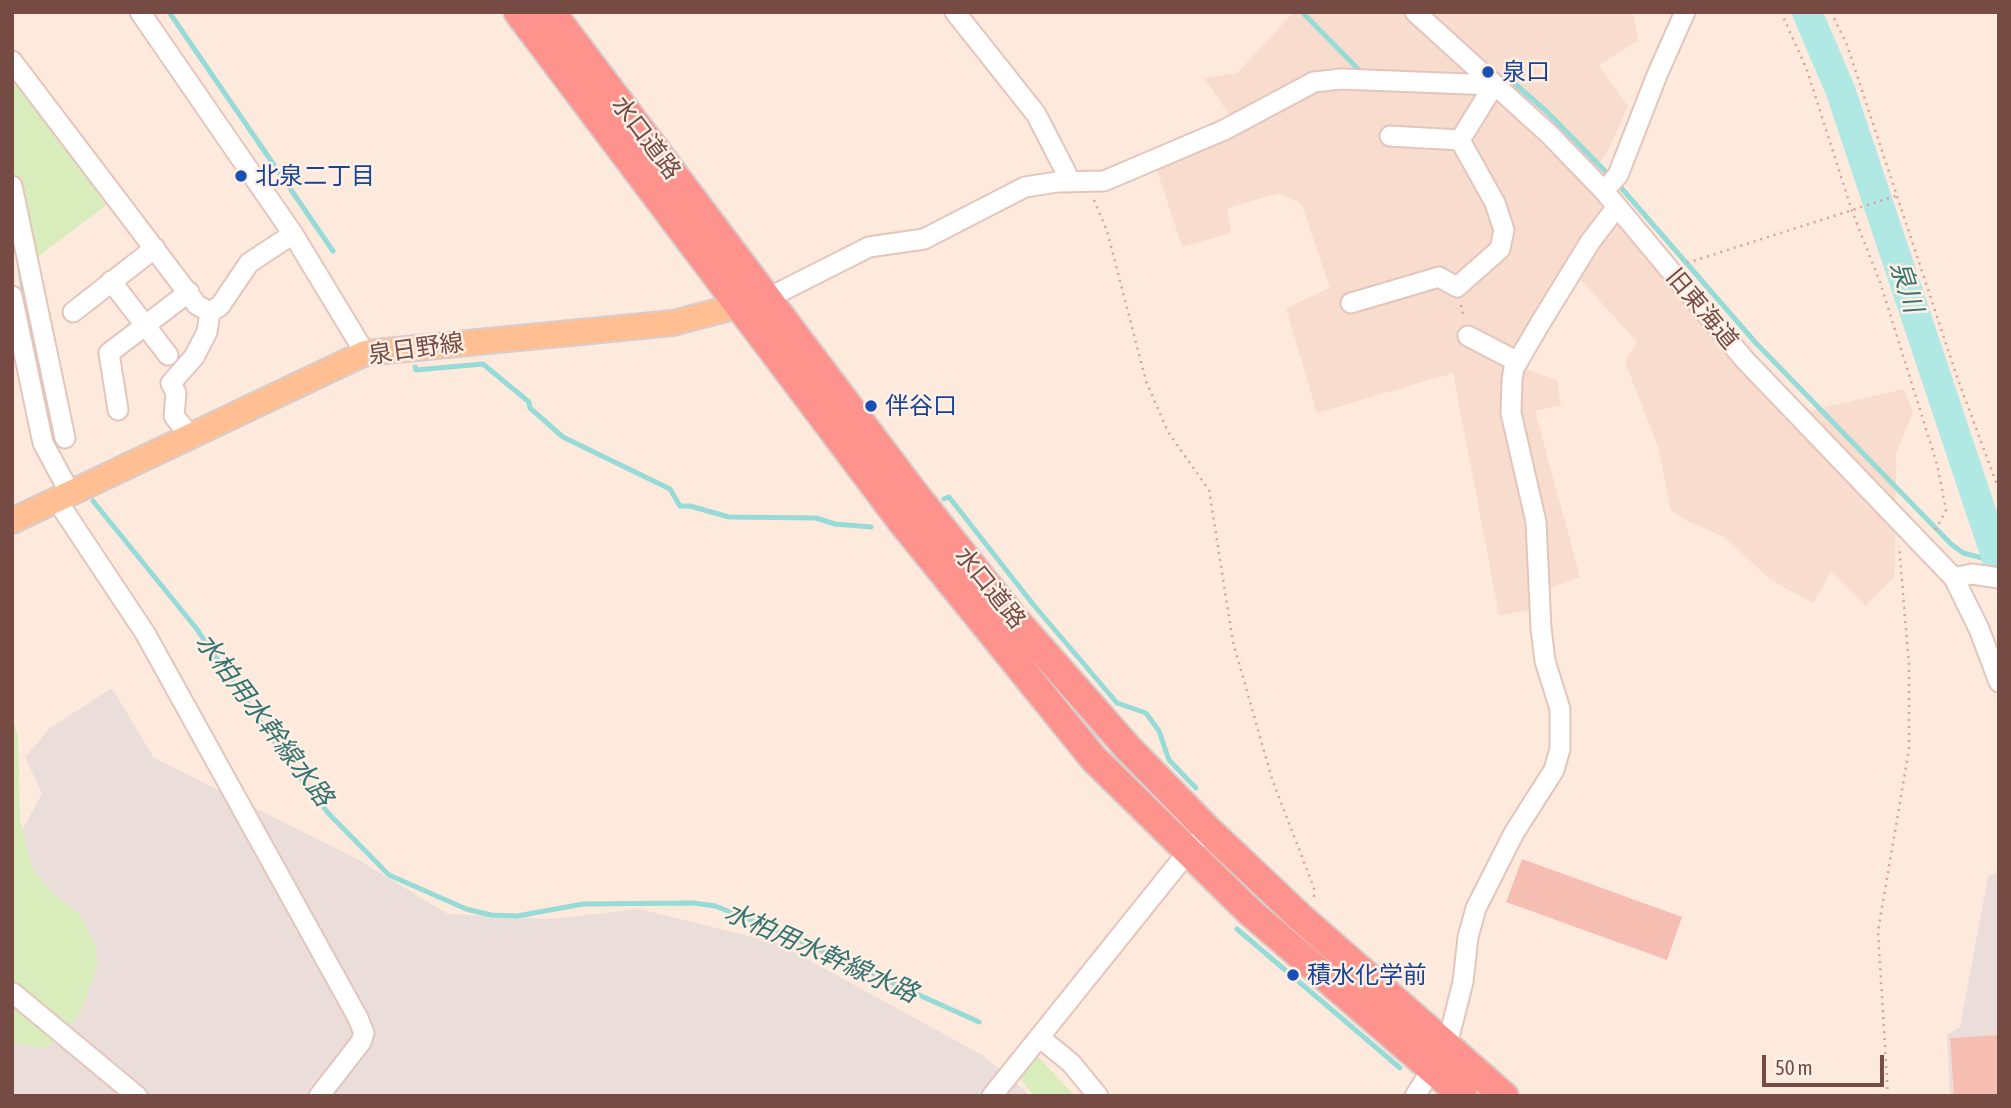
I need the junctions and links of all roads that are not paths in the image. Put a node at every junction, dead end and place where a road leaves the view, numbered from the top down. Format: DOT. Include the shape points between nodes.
graph roads {
  1 [pos="140,12"];
  2 [pos="518,12"];
  3 [pos="551,12"];
  4 [pos="955,12"];
  5 [pos="1415,12"];
  6 [pos="1685,12"];
  7 [pos="12,61"];
  8 [pos="1494,85"];
  9 [pos="1390,136"];
  10 [pos="1460,141"];
  11 [pos="1075,182"];
  12 [pos="1610,184"];
  13 [pos="12,186"];
  14 [pos="1616,208"];
  15 [pos="293,234"];
  16 [pos="155,248"];
  17 [pos="111,281"];
  18 [pos="189,292"];
  19 [pos="12,296"];
  20 [pos="768,298"];
  21 [pos="1351,303"];
  22 [pos="736,305"];
  23 [pos="73,312"];
  24 [pos="210,312"];
  25 [pos="146,325"];
  26 [pos="1468,336"];
  27 [pos="365,353"];
  28 [pos="168,355"];
  29 [pos="1518,362"];
  30 [pos="118,410"];
  31 [pos="190,436"];
  32 [pos="65,438"];
  33 [pos="63,496"];
  34 [pos="12,521"];
  35 [pos="1963,576"];
  36 [pos="1999,578"];
  37 [pos="1999,682"];
  38 [pos="1207,829"];
  39 [pos="1187,852"];
  40 [pos="13,993"];
  41 [pos="1039,1037"];
  42 [pos="1447,1045"];
  43 [pos="1432,1069"];
  44 [pos="137,1096"];
  45 [pos="318,1096"];
  46 [pos="992,1096"];
  47 [pos="1098,1096"];
  48 [pos="1415,1096"];
  49 [pos="1463,1096"];
  50 [pos="1504,1096"];
  1 -- 15 [label="street"];
  2 -- 22 [label="highway, 水口道路"];
  3 -- 20 [label="highway, 水口道路"];
  4 -- 11 [label="street" via="1036,114"];
  5 -- 8 [label="street, 旧東海道"];
  6 -- 12 [label="street"];
  7 -- 16 [label="street"];
  8 -- 10 [label="street"];
  8 -- 11 [label="street" via="1314,82 1224,130 1104,181"];
  8 -- 12 [label="street, 旧東海道"];
  9 -- 10 [label="street"];
  10 -- 21 [label="street" via="1495,203 1504,230 1500,249 1457,287 1439,277"];
  11 -- 20 [label="street" via="1025,187 923,239 869,247"];
  12 -- 14 [label="street, 旧東海道"];
  13 -- 32 [label="street"];
  14 -- 29 [label="street" via="1590,242"];
  14 -- 35 [label="street, 旧東海道" via="1744,359 1898,519"];
  15 -- 24 [label="street" via="249,262 220,306"];
  15 -- 27 [label="street"];
  16 -- 17 [label="street"];
  16 -- 18 [label="street"];
  17 -- 23 [label="street"];
  17 -- 25 [label="street"];
  18 -- 24 [label="street" via="197,305"];
  18 -- 25 [label="street"];
  19 -- 33 [label="street" via="43,443"];
  20 -- 22 [label="main road, 泉日野線"];
  20 -- 38 [label="highway, 水口道路" via="1010,614 1128,748"];
  22 -- 27 [label="main road, 泉日野線" via="673,323"];
  22 -- 39 [label="highway, 水口道路" via="999,645 1094,759"];
  24 -- 31 [label="street" via="207,332 194,357 170,383 176,393 174,416"];
  25 -- 28 [label="street"];
  25 -- 30 [label="street" via="108,353"];
  26 -- 29 [label="street"];
  27 -- 31 [label="main road, 泉日野線"];
  29 -- 42 [label="street" via="1511,413 1536,522 1541,628 1545,661 1560,709 1560,749 1554,770 1514,833 1476,908"];
  31 -- 33 [label="main road, 泉日野線"];
  33 -- 34 [label="main road, 泉日野線"];
  33 -- 45 [label="street" via="145,633 358,1018 361,1042"];
  35 -- 36 [label="street"];
  35 -- 37 [label="street, 旧東海道"];
  38 -- 39 [label="street"];
  38 -- 42 [label="highway, 水口道路"];
  39 -- 41 [label="street"];
  39 -- 43 [label="highway, 水口道路"];
  40 -- 44 [label="street"];
  41 -- 46 [label="street"];
  41 -- 47 [label="street" via="1071,1063"];
  42 -- 43 [label="street"];
  42 -- 50 [label="highway, 水口道路"];
  43 -- 48 [label="street"];
  43 -- 49 [label="highway, 水口道路"];
}
